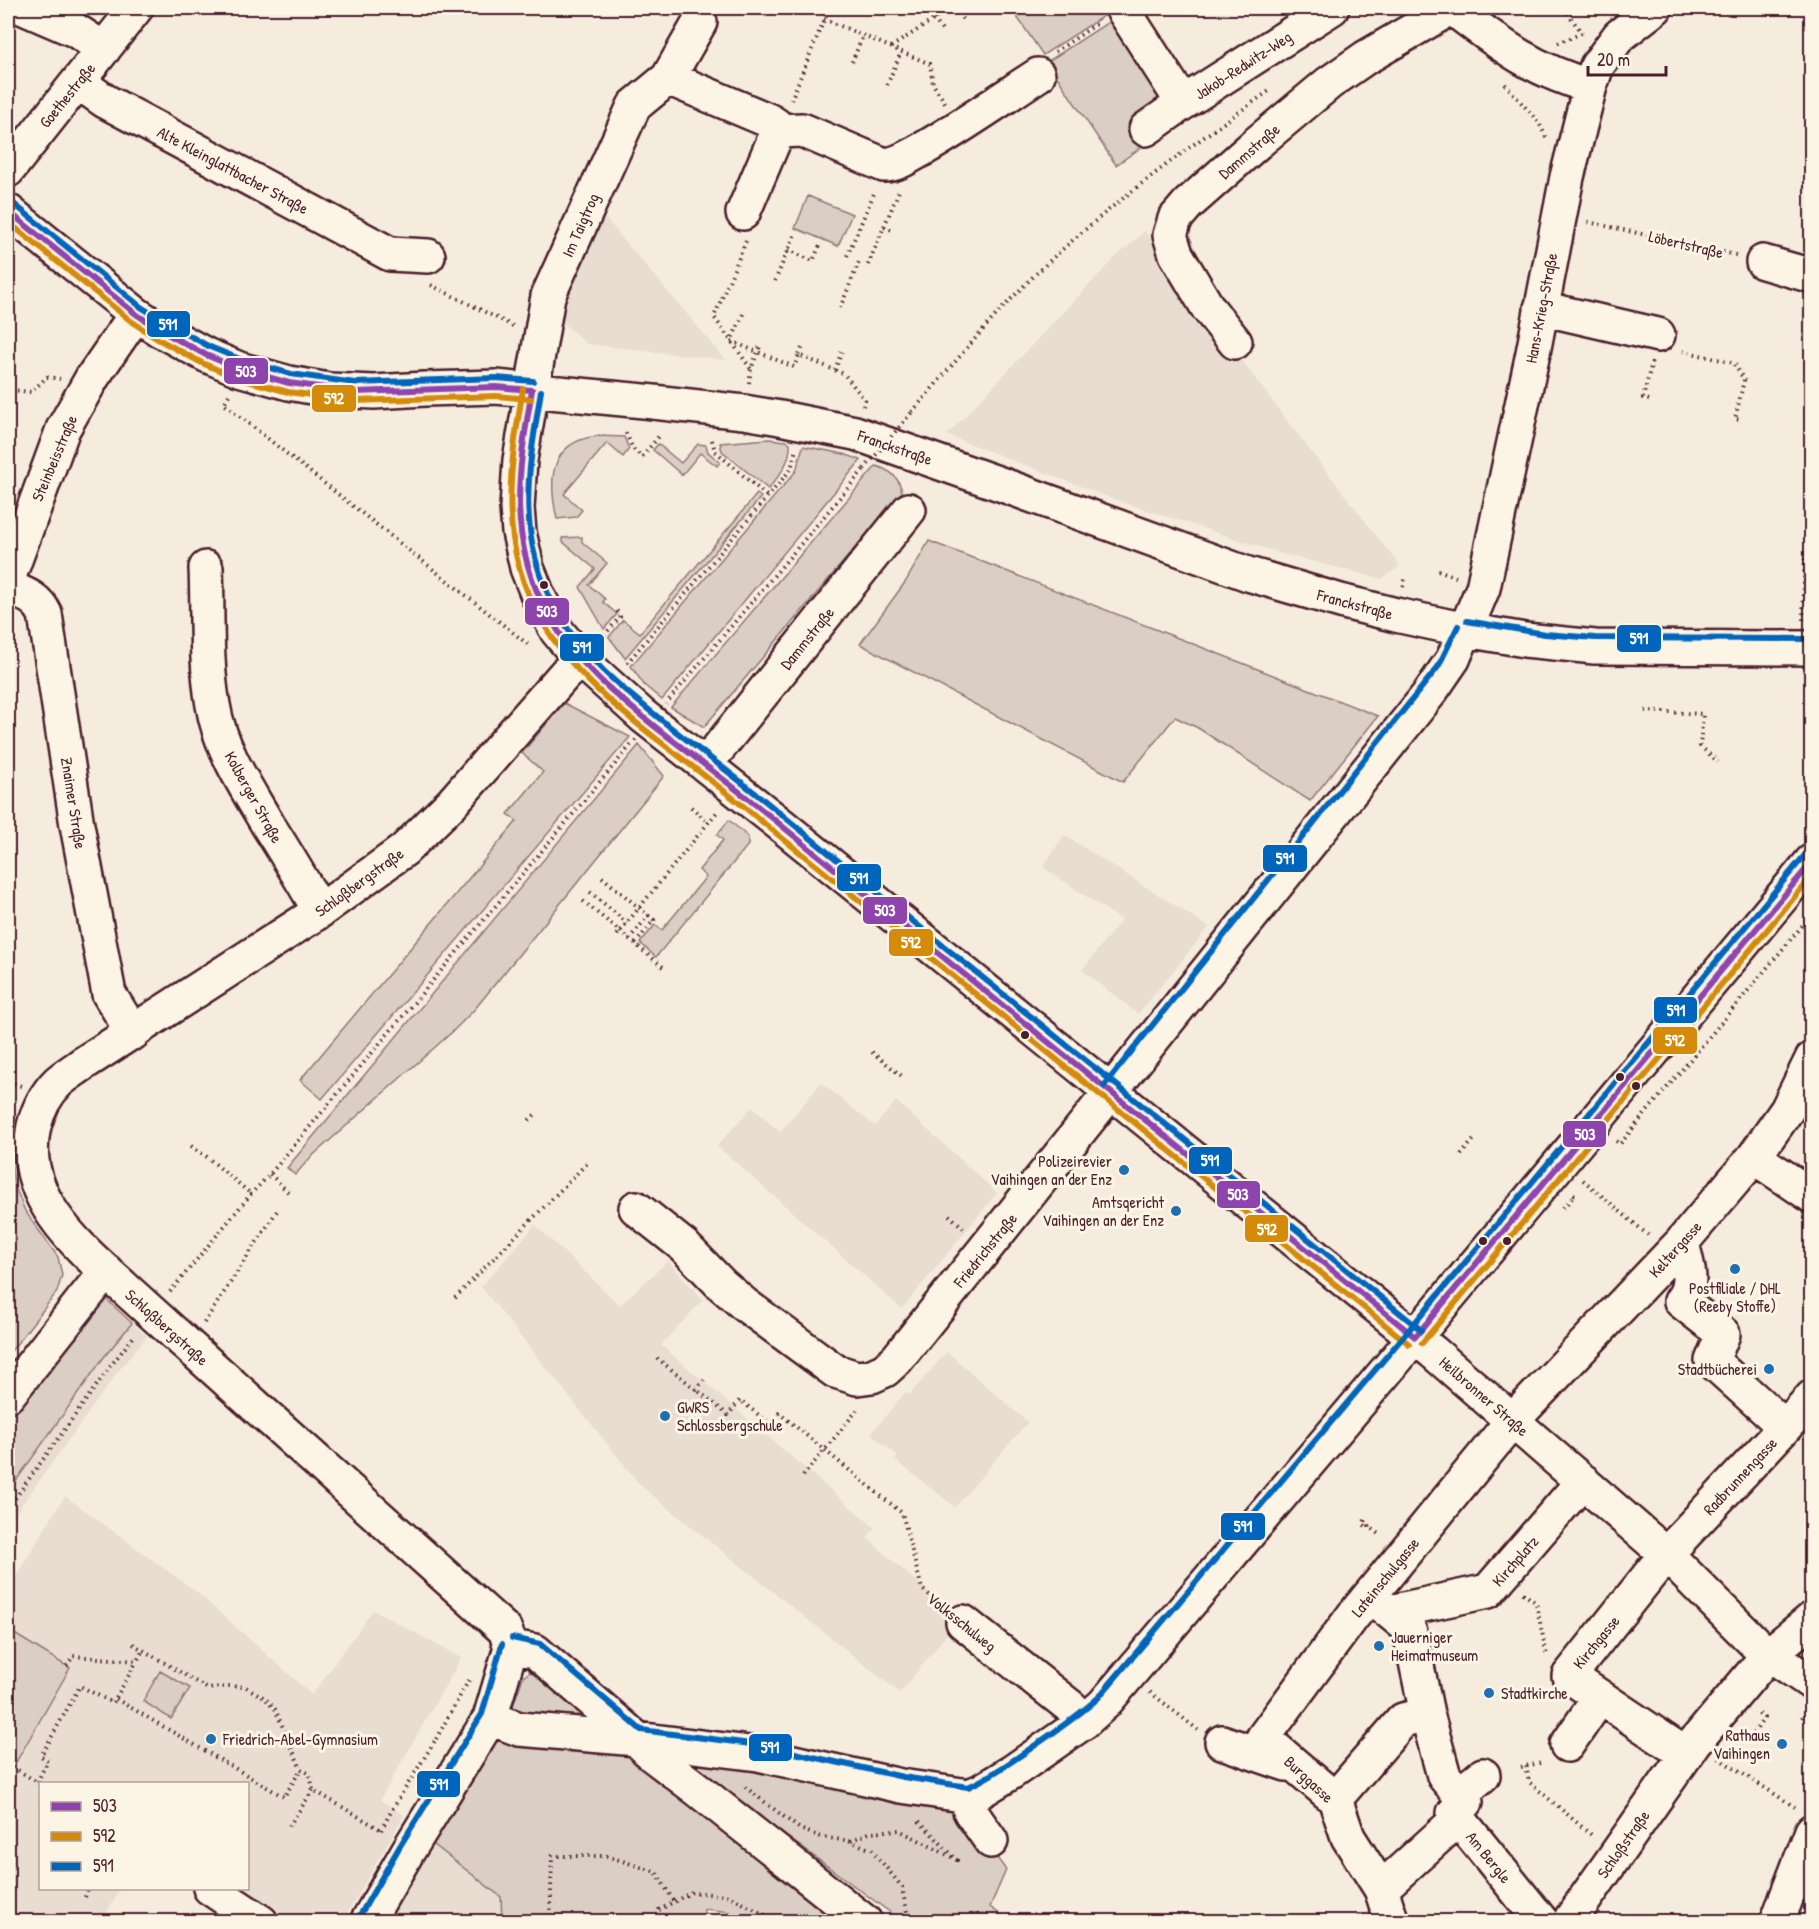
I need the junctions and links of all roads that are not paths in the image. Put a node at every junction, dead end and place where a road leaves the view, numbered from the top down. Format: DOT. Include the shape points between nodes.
graph roads {
  1 [pos="24,8"];
  2 [pos="136,8"];
  3 [pos="1122,8"];
  4 [pos="1332,8"];
  5 [pos="1445,8"];
  6 [pos="1452,8"];
  7 [pos="1655,8"];
  8 [pos="700,22"];
  9 [pos="104,49"];
  10 [pos="1047,63"];
  11 [pos="668,78"];
  12 [pos="78,82"];
  13 [pos="1590,86"];
  14 [pos="1183,103"];
  15 [pos="1146,129"];
  16 [pos="778,131"];
  17 [pos="8,170"];
  18 [pos="8,211"];
  19 [pos="745,226"];
  20 [pos="1763,261"];
  21 [pos="429,269"];
  22 [pos="1812,276"];
  23 [pos="1541,308"];
  24 [pos="136,314"];
  25 [pos="1657,340"];
  26 [pos="1235,342"];
  27 [pos="532,390"];
  28 [pos="909,510"];
  29 [pos="206,568"];
  30 [pos="8,579"];
  31 [pos="8,587"];
  32 [pos="1466,630"];
  33 [pos="1807,634"];
  34 [pos="573,667"];
  35 [pos="705,765"];
  36 [pos="1812,861"];
  37 [pos="320,910"];
  38 [pos="134,1032"];
  39 [pos="1812,1059"];
  40 [pos="1111,1092"];
  41 [pos="1754,1157"];
  42 [pos="1811,1195"];
  43 [pos="636,1208"];
  44 [pos="1676,1248"];
  45 [pos="113,1278"];
  46 [pos="1415,1336"];
  47 [pos="8,1395"];
  48 [pos="1812,1397"];
  49 [pos="1513,1420"];
  50 [pos="1785,1427"];
  51 [pos="1583,1481"];
  52 [pos="1666,1554"];
  53 [pos="1380,1604"];
  54 [pos="1812,1619"];
  55 [pos="963,1622"];
  56 [pos="512,1647"];
  57 [pos="1764,1651"];
  58 [pos="1812,1683"];
  59 [pos="1600,1697"];
  60 [pos="1427,1714"];
  61 [pos="490,1718"];
  62 [pos="1084,1722"];
  63 [pos="1263,1738"];
  64 [pos="637,1739"];
  65 [pos="1222,1742"];
  66 [pos="1686,1753"];
  67 [pos="1557,1754"];
  68 [pos="1302,1770"];
  69 [pos="975,1793"];
  70 [pos="1467,1796"];
  71 [pos="1335,1799"];
  72 [pos="1812,1831"];
  73 [pos="991,1840"];
  74 [pos="1381,1889"];
  75 [pos="213,1890"];
  76 [pos="1781,1910"];
  77 [pos="1561,1921"];
  78 [pos="261,1922"];
  79 [pos="367,1922"];
  80 [pos="865,1922"];
  81 [pos="1392,1922"];
  1 -- 9 [label="street, Goethestraße" via="75,30"];
  2 -- 9 [label="street, Goethestraße"];
  3 -- 14 [label="street, Jakob-Redwitz-Weg"];
  4 -- 14 [label="street, Jakob-Redwitz-Weg"];
  5 -- 26 [label="street, Dammstraße" via="1329,83 1175,219 1170,235 1176,254 1208,308"];
  6 -- 13 [label="street" via="1503,47 1536,66"];
  7 -- 13 [label="street, Hans-Krieg-Straße" via="1619,36 1597,66"];
  8 -- 11 [label="street, Im Taigtrog"];
  9 -- 12 [label="street, Goethestraße"];
  10 -- 16 [label="street" via="960,127 889,165 892,176 802,130"];
  11 -- 16 [label="street" via="770,121"];
  11 -- 27 [label="street, Im Taigtrog" via="634,106 548,296"];
  12 -- 17 [label="street, Goethestraße"];
  12 -- 21 [label="street, Alte Kleinglattbacher Straße" via="105,101 390,254"];
  13 -- 23 [label="street, Hans-Krieg-Straße"];
  14 -- 15 [label="street, Jakob-Redwitz-Weg"];
  16 -- 19 [label="street"];
  18 -- 24 [label="street, Franckstraße"];
  20 -- 22 [label="street"];
  23 -- 25 [label="street"];
  23 -- 32 [label="street, Hans-Krieg-Straße" via="1484,588"];
  24 -- 27 [label="street, Franckstraße" via="206,355 289,383 374,392 496,387"];
  24 -- 30 [label="street, Steinbeisstraße" via="63,429"];
  27 -- 32 [label="street, Franckstraße" via="744,412 855,433 1248,574 1344,602"];
  27 -- 34 [label="street, Heilbronner Straße" via="518,484 519,532 527,568"];
  28 -- 35 [label="street, Dammstraße"];
  29 -- 37 [label="street, Kolberger Straße" via="209,677 221,736 249,793"];
  31 -- 38 [label="street, Znaimer Straße" via="33,598 45,614 76,825 109,994"];
  32 -- 33 [label="street, Franckstraße" via="1595,647"];
  32 -- 40 [label="street, Friedrichstraße" via="1446,672"];
  34 -- 35 [label="street, Heilbronner Straße"];
  34 -- 37 [label="street, Schloßbergstraße" via="452,803 404,850"];
  35 -- 40 [label="street, Heilbronner Straße"];
  36 -- 46 [label="street"];
  37 -- 38 [label="street, Schloßbergstraße"];
  38 -- 45 [label="street, Schloßbergstraße" via="59,1082 40,1107 32,1137 35,1174 47,1206 62,1227"];
  39 -- 41 [label="street, Keltergasse" via="1787,1110"];
  40 -- 43 [label="street, Friedrichstraße" via="897,1359 879,1374 857,1377 835,1371 744,1304 684,1246"];
  40 -- 46 [label="street, Heilbronner Straße"];
  41 -- 42 [label="street"];
  41 -- 44 [label="street, Keltergasse"];
  44 -- 49 [label="street, Keltergasse"];
  44 -- 50 [label="street" via="1688,1263 1689,1291 1681,1301 1723,1334 1712,1360"];
  45 -- 47 [label="street"];
  45 -- 56 [label="street, Schloßbergstraße, bridge" via="505,1630"];
  46 -- 49 [label="street, Heilbronner Straße"];
  46 -- 62 [label="street" via="1104,1704"];
  48 -- 50 [label="street, Radbrunnengasse"];
  49 -- 51 [label="street, Heilbronner Straße"];
  49 -- 53 [label="street, Lateinschulgasse"];
  50 -- 52 [label="street, Radbrunnengasse"];
  51 -- 52 [label="street, Heilbronner Straße"];
  51 -- 53 [label="street, Kirchplatz" via="1488,1591"];
  52 -- 57 [label="street, Heilbronner Straße"];
  52 -- 59 [label="street, Kirchgasse" via="1569,1676"];
  53 -- 60 [label="street" via="1409,1628"];
  53 -- 63 [label="street, Lateinschulgasse"];
  54 -- 57 [label="street, Schloßstraße"];
  55 -- 62 [label="street, Volksschulweg" via="1072,1708"];
  56 -- 61 [label="street"];
  56 -- 64 [label="street" via="535,1651"];
  57 -- 58 [label="street, Heilbronner Straße"];
  57 -- 66 [label="street, Schloßstraße"];
  59 -- 66 [label="street, Kirchgasse"];
  59 -- 67 [label="street"];
  60 -- 70 [label="street" via="1444,1776"];
  60 -- 71 [label="street" via="1403,1720"];
  61 -- 64 [label="street" via="519,1729"];
  61 -- 79 [label="street"];
  62 -- 69 [label="street"];
  63 -- 68 [label="street, Burggasse"];
  64 -- 69 [label="street" via="758,1754 901,1786"];
  64 -- 80 [label="street"];
  65 -- 68 [label="street"];
  66 -- 77 [label="street, Schloßstraße" via="1615,1854"];
  68 -- 71 [label="street, Burggasse"];
  69 -- 73 [label="street" via="970,1811"];
  70 -- 74 [label="street"];
  70 -- 77 [label="street, Am Bergle"];
  71 -- 74 [label="street, Burggasse" via="1348,1837"];
  72 -- 76 [label="street"];
  74 -- 81 [label="street, Burggasse"];
  75 -- 78 [label="street"];
}
